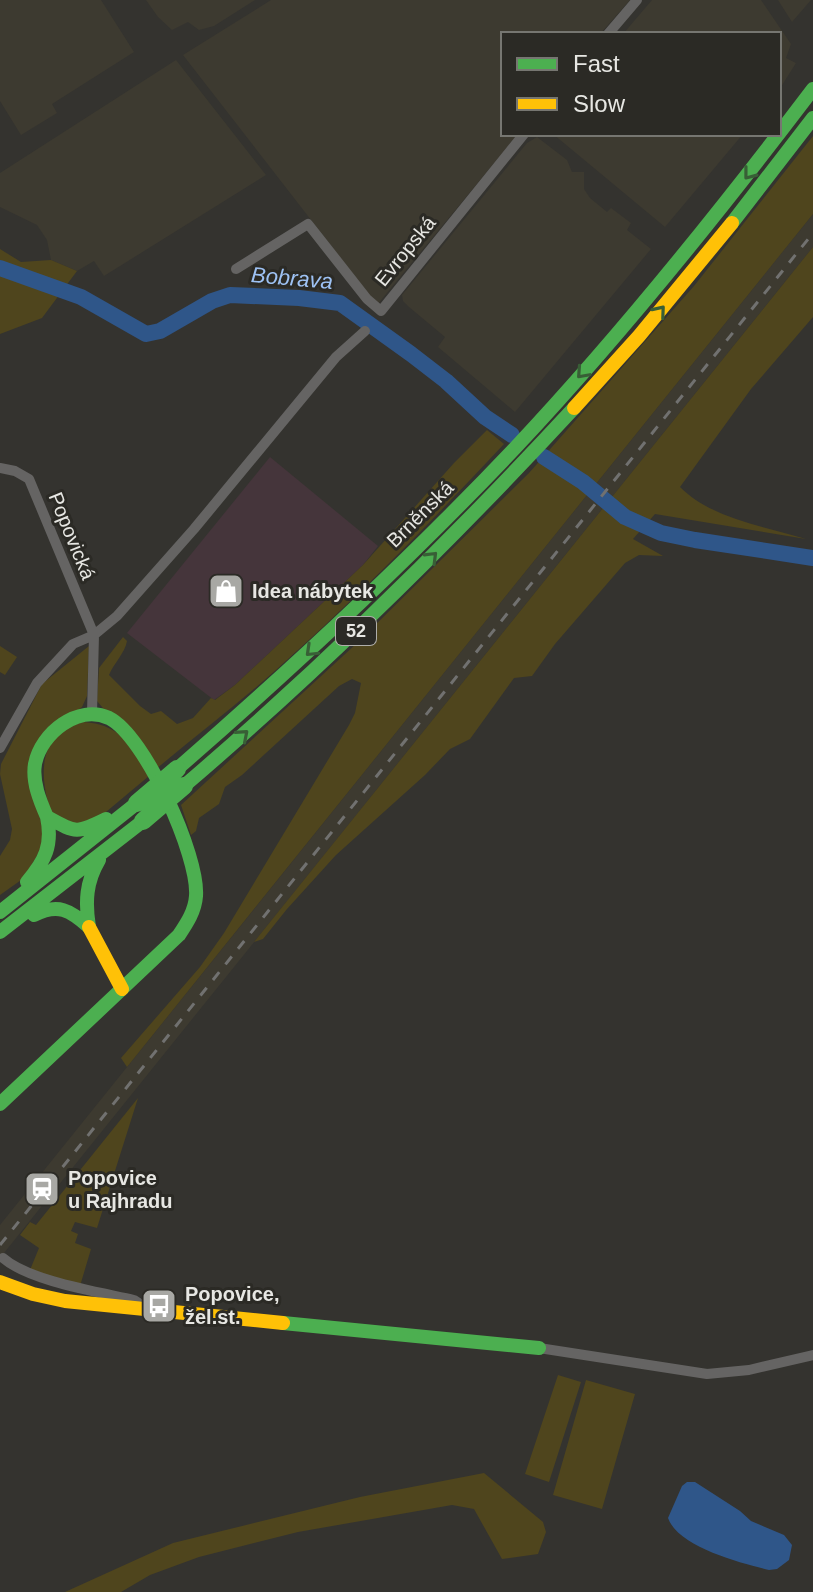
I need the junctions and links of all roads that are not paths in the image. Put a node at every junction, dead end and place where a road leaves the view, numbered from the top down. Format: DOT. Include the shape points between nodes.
graph roads {
  1 [pos="637,0"];
  2 [pos="610,32"];
  3 [pos="813,89"];
  4 [pos="813,118"];
  5 [pos="781,130"];
  6 [pos="522,136"];
  7 [pos="777,136"];
  8 [pos="236,269"];
  9 [pos="365,331"];
  10 [pos="544,428"];
  11 [pos="1,465"];
  12 [pos="94,635"];
  13 [pos="92,713"];
  14 [pos="0,748"];
  15 [pos="180,778"];
  16 [pos="137,803"];
  17 [pos="47,817"];
  18 [pos="105,851"];
  19 [pos="0,912"];
  20 [pos="89,927"];
  21 [pos="0,933"];
  22 [pos="122,989"];
  23 [pos="0,1104"];
  24 [pos="3,1258"];
  25 [pos="0,1282"];
  26 [pos="140,1309"];
  27 [pos="539,1348"];
  28 [pos="813,1355"];
  1 -- 2 [label="street"];
  3 -- 5 [label="main road, Brněnská / 52, one-way"];
  10 -- 4 [label="main road, Brněnská / 52, one-way" via="663,307"];
  6 -- 8 [label="street, Evropská" via="381,311 308,224"];
  7 -- 10 [label="main road, Brněnská / 52, one-way"];
  9 -- 12 [label="street" via="336,357 117,616"];
  10 -- 15 [label="main road, Brněnská / 52" via="313,673"];
  11 -- 12 [label="street, Popovická" via="29,479"];
  12 -- 13 [label="street"];
  12 -- 14 [label="street" via="73,644 37,683"];
  13 -- 17 [label="main road" via="59,727 38,752 35,777"];
  13 -- 22 [label="main road" via="121,727 144,755 196,889 183,930"];
  15 -- 16 [label="main road, Brněnská / 52, bridge"];
  15 -- 18 [label="main road, Brněnská / 52, bridge" via="143,821"];
  16 -- 17 [label="main road" via="77,831"];
  16 -- 19 [label="main road, Brněnská / 52"];
  17 -- 19 [label="main road" via="47,856"];
  18 -- 20 [label="main road" via="86,883"];
  18 -- 21 [label="main road, Brněnská / 52"];
  20 -- 21 [label="main road" via="70,910 55,906"];
  20 -- 22 [label="main road"];
  22 -- 23 [label="main road"];
  24 -- 26 [label="street" via="57,1281 134,1300"];
  25 -- 26 [label="main road" via="65,1301"];
  26 -- 27 [label="main road"];
  27 -- 28 [label="street" via="707,1374"];
}
